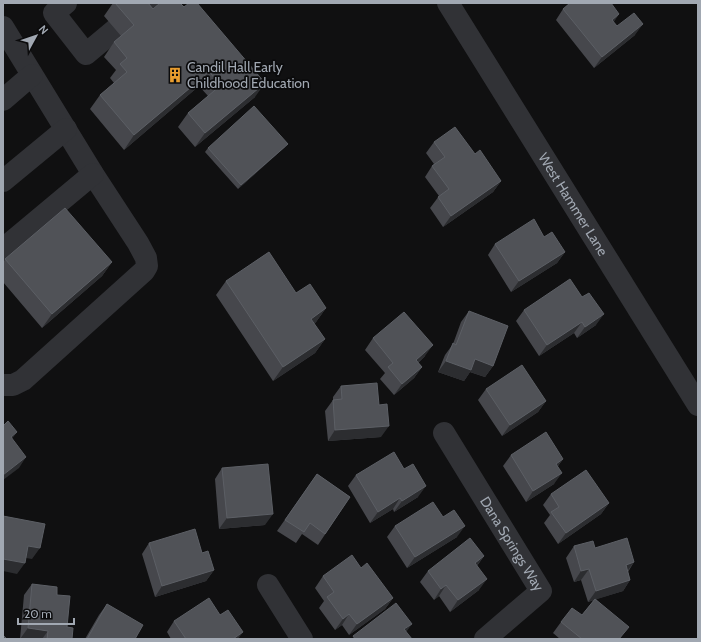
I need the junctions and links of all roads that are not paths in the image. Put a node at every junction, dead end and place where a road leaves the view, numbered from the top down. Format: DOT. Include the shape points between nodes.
graph roads {
  1 [pos="66,3"];
  2 [pos="147,3"];
  3 [pos="448,3"];
  4 [pos="3,27"];
  5 [pos="32,75"];
  6 [pos="3,100"];
  7 [pos="66,129"];
  8 [pos="93,174"];
  9 [pos="3,181"];
  10 [pos="3,249"];
  11 [pos="3,385"];
  12 [pos="698,405"];
  13 [pos="444,433"];
  14 [pos="268,585"];
  15 [pos="302,639"];
  16 [pos="485,639"];
  1 -- 2 [label="street" via="54,13 86,54"];
  3 -- 12 [label="street, West Hammer Lane"];
  4 -- 5 [label="street"];
  5 -- 6 [label="street"];
  5 -- 7 [label="street"];
  7 -- 8 [label="street"];
  7 -- 9 [label="street"];
  8 -- 10 [label="street"];
  8 -- 11 [label="street" via="138,243 147,266 23,380 13,385"];
  13 -- 16 [label="street, Dana Springs Way" via="541,591"];
  14 -- 15 [label="street"];
}
